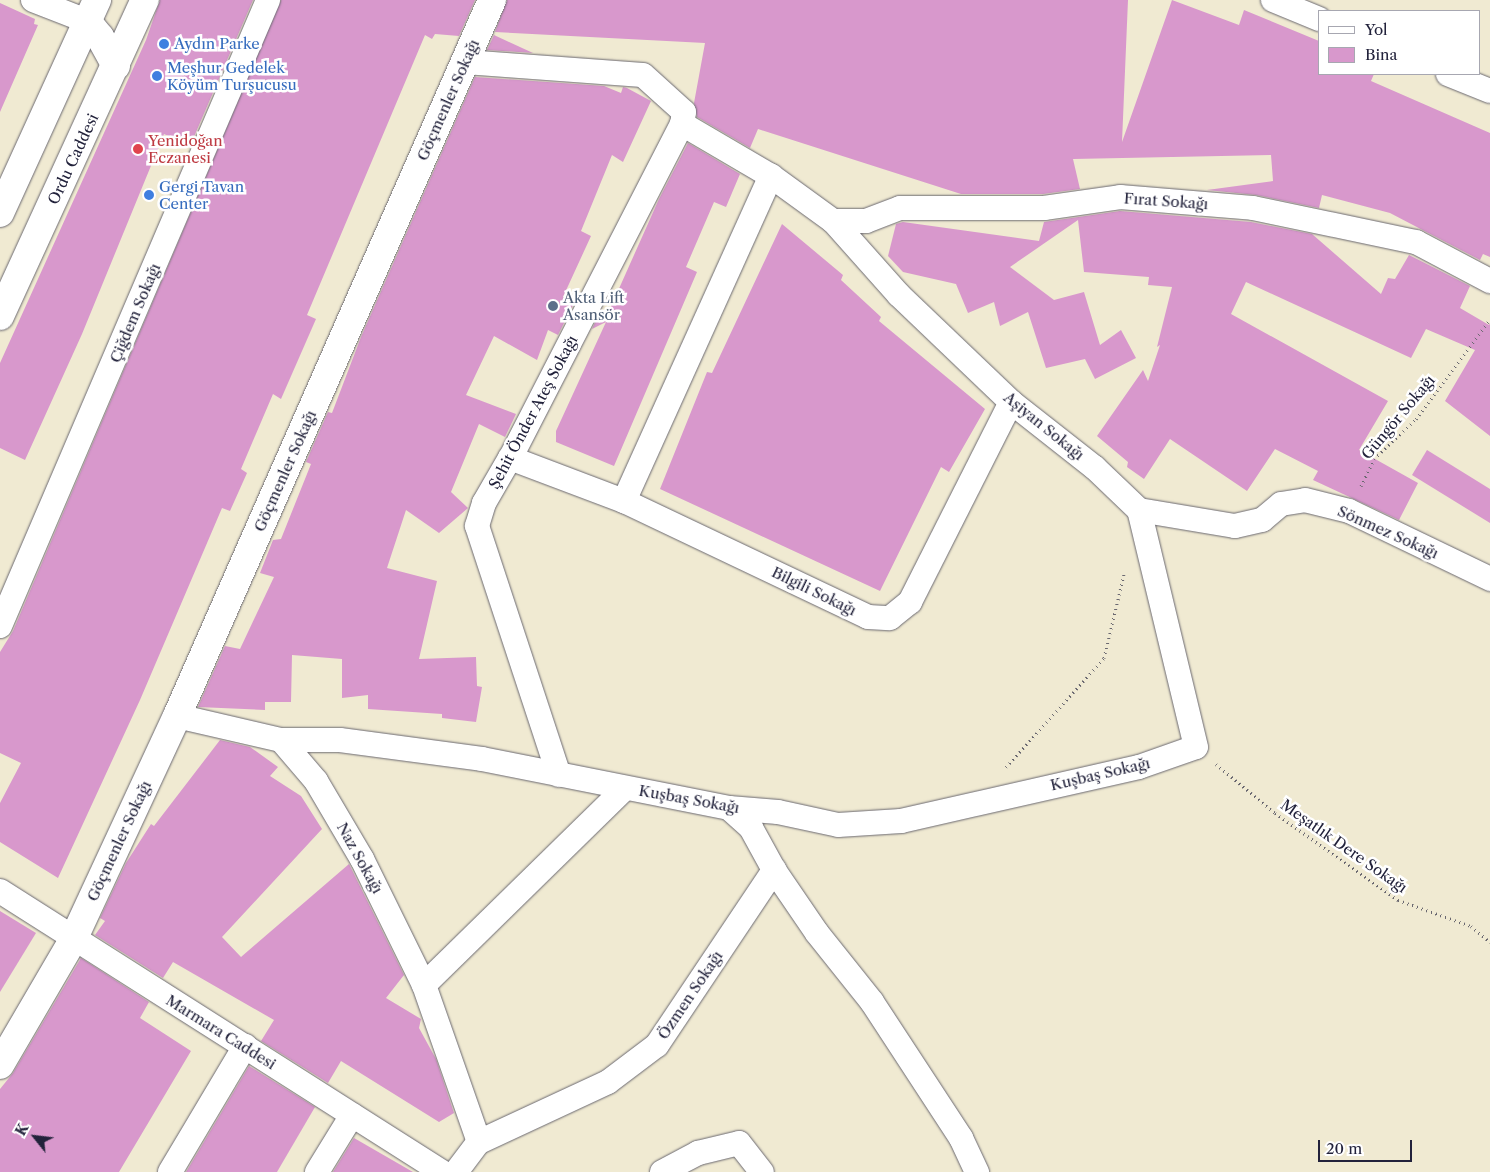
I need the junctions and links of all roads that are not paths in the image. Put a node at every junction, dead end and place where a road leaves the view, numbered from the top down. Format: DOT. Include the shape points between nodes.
graph roads {
  1 [pos="33,0"];
  2 [pos="145,0"];
  3 [pos="268,0"];
  4 [pos="492,0"];
  5 [pos="1273,0"];
  6 [pos="92,11"];
  7 [pos="1318,19"];
  8 [pos="465,62"];
  9 [pos="116,66"];
  10 [pos="1450,75"];
  11 [pos="1490,91"];
  12 [pos="682,124"];
  13 [pos="771,176"];
  14 [pos="0,213"];
  15 [pos="833,221"];
  16 [pos="1490,281"];
  17 [pos="0,316"];
  18 [pos="1011,402"];
  19 [pos="510,458"];
  20 [pos="624,501"];
  21 [pos="1139,510"];
  22 [pos="1490,579"];
  23 [pos="0,626"];
  24 [pos="177,716"];
  25 [pos="281,740"];
  26 [pos="559,775"];
  27 [pos="625,788"];
  28 [pos="729,808"];
  29 [pos="774,870"];
  30 [pos="0,891"];
  31 [pos="73,940"];
  32 [pos="424,985"];
  33 [pos="245,1046"];
  34 [pos="0,1065"];
  35 [pos="352,1115"];
  36 [pos="479,1142"];
  37 [pos="170,1172"];
  38 [pos="317,1172"];
  39 [pos="442,1172"];
  40 [pos="456,1172"];
  41 [pos="662,1172"];
  42 [pos="762,1172"];
  43 [pos="977,1172"];
  1 -- 6 [label="street"];
  2 -- 9 [label="street, Ordu Caddesi"];
  3 -- 23 [label="street, Çiğdem Sokağı"];
  4 -- 8 [label="street, Göçmenler Sokağı"];
  5 -- 7 [label="street"];
  6 -- 9 [label="street" via="100,37"];
  6 -- 14 [label="street"];
  8 -- 12 [label="street" via="644,75 684,112"];
  8 -- 24 [label="street, Göçmenler Sokağı"];
  9 -- 17 [label="street, Ordu Caddesi"];
  10 -- 11 [label="street"];
  12 -- 13 [label="street, Aşiyan Sokağı"];
  12 -- 19 [label="street, Şehit Önder Ateş Sokağı"];
  13 -- 15 [label="street, Aşiyan Sokağı"];
  13 -- 20 [label="street"];
  15 -- 16 [label="street, Fırat Sokağı" via="866,221 900,208 1044,208 1120,197 1243,207 1416,242"];
  15 -- 18 [label="street, Aşiyan Sokağı" via="899,295"];
  18 -- 20 [label="street, Bilgili Sokağı" via="910,602 890,618 868,617"];
  18 -- 21 [label="street, Aşiyan Sokağı" via="1095,468"];
  19 -- 20 [label="street, Bilgili Sokağı"];
  19 -- 26 [label="street, Şehit Önder Ateş Sokağı" via="484,503 477,526"];
  21 -- 22 [label="street, Sönmez Sokağı" via="1235,526 1262,520 1281,504 1305,500 1349,511"];
  21 -- 28 [label="street, Kuşbaş Sokağı" via="1196,747 1139,767 901,821 838,825 778,812"];
  24 -- 25 [label="street, Kuşbaş Sokağı"];
  24 -- 31 [label="street, Göçmenler Sokağı"];
  25 -- 26 [label="street, Kuşbaş Sokağı" via="340,740 482,759"];
  25 -- 32 [label="street, Naz Sokağı" via="316,781 362,859"];
  26 -- 27 [label="street, Kuşbaş Sokağı"];
  27 -- 28 [label="street, Kuşbaş Sokağı" via="680,796"];
  27 -- 32 [label="street"];
  28 -- 29 [label="street" via="751,828"];
  29 -- 36 [label="street, Özmen Sokağı" via="657,1045 608,1082"];
  29 -- 43 [label="street" via="817,933 872,1002 961,1138"];
  30 -- 31 [label="street, Marmara Caddesi"];
  31 -- 33 [label="street, Marmara Caddesi"];
  31 -- 34 [label="street, Göçmenler Sokağı"];
  32 -- 36 [label="street, Naz Sokağı"];
  33 -- 35 [label="street, Marmara Caddesi"];
  33 -- 37 [label="street"];
  35 -- 38 [label="street"];
  35 -- 39 [label="street, Marmara Caddesi"];
  36 -- 40 [label="street, Özmen Sokağı"];
  41 -- 42 [label="street" via="698,1153 739,1143"];
}
